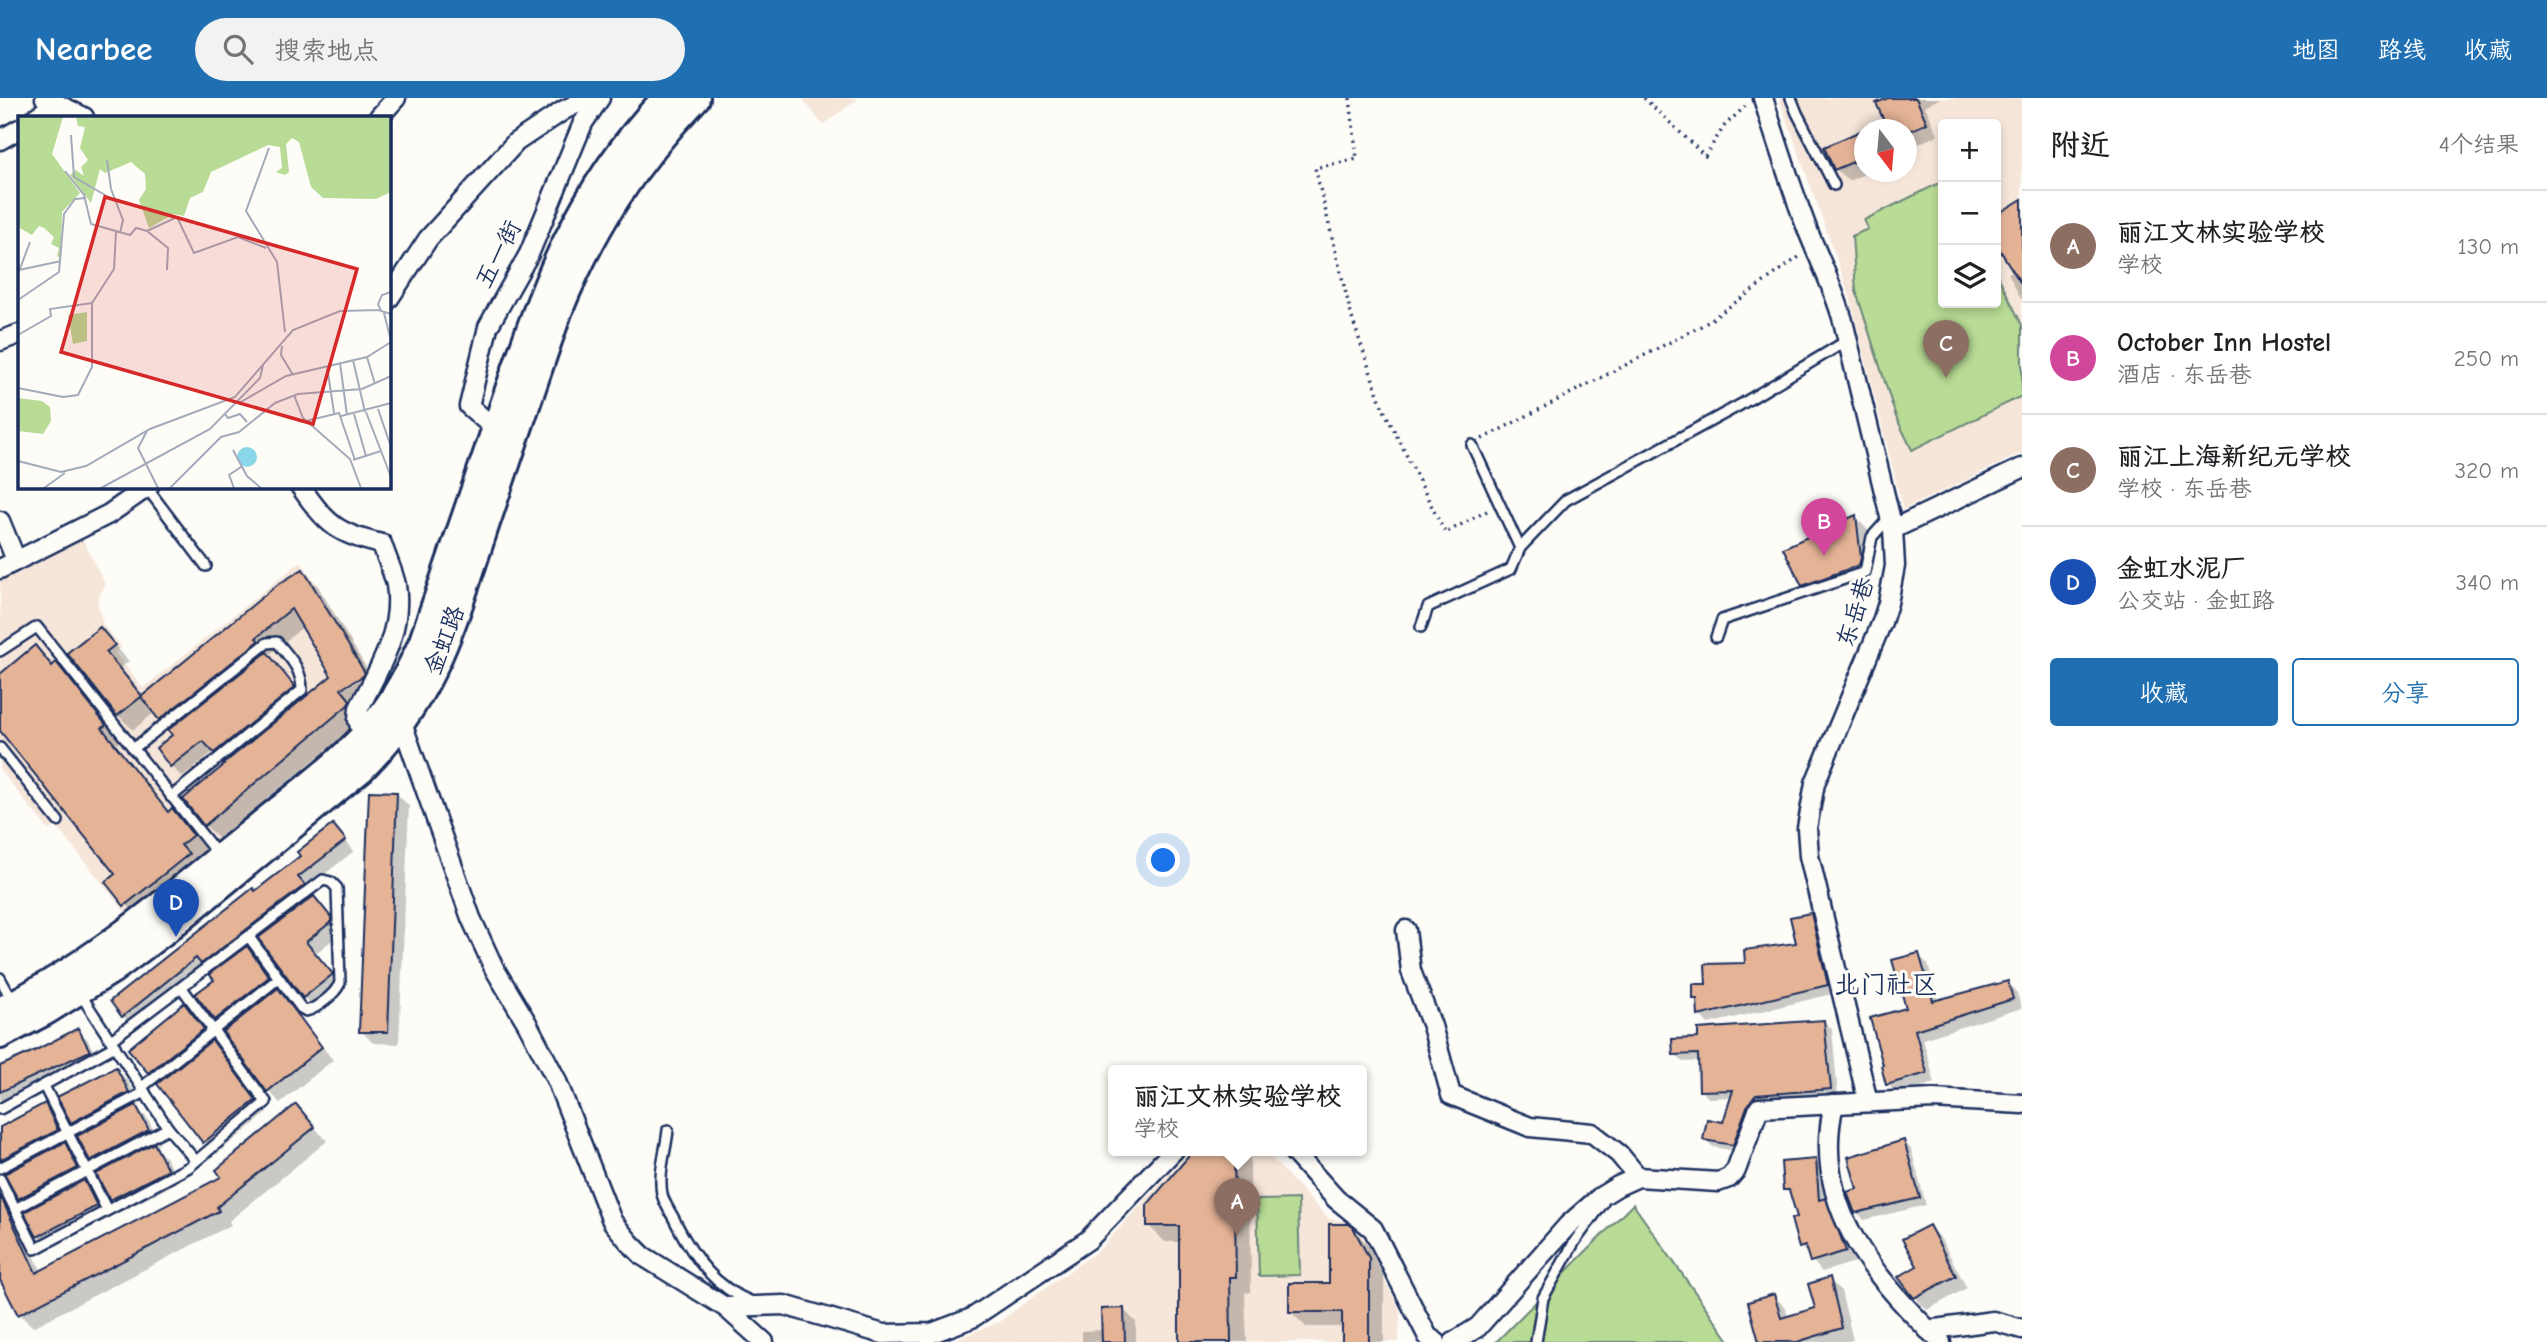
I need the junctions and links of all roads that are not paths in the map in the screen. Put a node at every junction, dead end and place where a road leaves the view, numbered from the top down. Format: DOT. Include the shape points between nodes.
graph roads {
  1 [pos="396,98"];
  2 [pos="589,98"];
  3 [pos="600,98"];
  4 [pos="666,98"];
  5 [pos="696,98"];
  6 [pos="1763,98"];
  7 [pos="1791,98"];
  8 [pos="51,101"];
  9 [pos="37,116"];
  10 [pos="82,116"];
  11 [pos="380,116"];
  12 [pos="18,130"];
  13 [pos="0,140"];
  14 [pos="1834,185"];
  15 [pos="390,297"];
  16 [pos="18,334"];
  17 [pos="1848,340"];
  18 [pos="0,341"];
  19 [pos="495,429"];
  20 [pos="1472,444"];
  21 [pos="2022,468"];
  22 [pos="147,488"];
  23 [pos="149,488"];
  24 [pos="301,488"];
  25 [pos="0,521"];
  26 [pos="1892,523"];
  27 [pos="1520,548"];
  28 [pos="16,560"];
  29 [pos="206,566"];
  30 [pos="0,569"];
  31 [pos="1421,627"];
  32 [pos="1716,637"];
  33 [pos="0,652"];
  34 [pos="402,723"];
  35 [pos="363,737"];
  36 [pos="0,748"];
  37 [pos="133,749"];
  38 [pos="171,797"];
  39 [pos="58,821"];
  40 [pos="220,858"];
  41 [pos="1406,930"];
  42 [pos="248,937"];
  43 [pos="0,978"];
  44 [pos="279,978"];
  45 [pos="182,988"];
  46 [pos="79,992"];
  47 [pos="7,1008"];
  48 [pos="214,1030"];
  49 [pos="0,1035"];
  50 [pos="113,1043"];
  51 [pos="44,1086"];
  52 [pos="144,1090"];
  53 [pos="1868,1102"];
  54 [pos="1834,1104"];
  55 [pos="2022,1104"];
  56 [pos="0,1109"];
  57 [pos="168,1128"];
  58 [pos="668,1130"];
  59 [pos="68,1133"];
  60 [pos="1168,1156"];
  61 [pos="1297,1156"];
  62 [pos="195,1160"];
  63 [pos="0,1168"];
  64 [pos="87,1171"];
  65 [pos="1637,1177"];
  66 [pos="0,1179"];
  67 [pos="1618,1186"];
  68 [pos="15,1209"];
  69 [pos="107,1210"];
  70 [pos="760,1306"];
  71 [pos="725,1307"];
  72 [pos="2022,1329"];
  73 [pos="1934,1336"];
  74 [pos="764,1342"];
  75 [pos="1436,1342"];
  76 [pos="1454,1342"];
  77 [pos="1536,1342"];
  1 -- 11 [label="street"];
  2 -- 15 [label="street" via="516,142 428,239"];
  3 -- 19 [label="street, 五一街" via="583,123 529,254 488,327 469,406"];
  4 -- 19 [label="main road, 金虹路" via="612,164 565,241 537,305"];
  5 -- 34 [label="main road, 金虹路" via="629,176 580,259 443,649"];
  6 -- 17 [label="street, 东岳巷"];
  7 -- 14 [label="lane"];
  8 -- 9 [label="street"];
  8 -- 10 [label="street"];
  12 -- 13 [label="street"];
  16 -- 18 [label="street"];
  17 -- 26 [label="street, 东岳巷"];
  17 -- 27 [label="lane" via="1566,500"];
  19 -- 35 [label="main road, 金虹路" via="414,662"];
  20 -- 27 [label="lane"];
  21 -- 26 [label="street"];
  22 -- 28 [label="street" via="109,514"];
  23 -- 29 [label="lane"];
  24 -- 35 [label="street" via="333,526 353,538 382,544 395,582 397,612 392,638 359,708"];
  25 -- 28 [label="street"];
  26 -- 32 [label="lane" via="1872,537 1865,572 1722,620"];
  26 -- 53 [label="street, 东岳巷" via="1895,566 1888,603 1815,783 1807,828 1809,856"];
  27 -- 31 [label="lane" via="1511,569 1428,607"];
  28 -- 30 [label="street"];
  33 -- 37 [label="lane" via="37,628"];
  34 -- 46 [label="main road, 金虹路" via="379,752 342,785 167,929"];
  34 -- 71 [label="street" via="471,918 556,1079 606,1209 643,1256"];
  35 -- 40 [label="main road, 金虹路"];
  36 -- 39 [label="lane"];
  37 -- 38 [label="lane"];
  37 -- 38 [label="lane" via="267,643 277,642 298,667 302,690"];
  38 -- 40 [label="lane"];
  40 -- 47 [label="main road, 金虹路" via="99,953"];
  41 -- 65 [label="street" via="1412,971 1451,1095 1530,1126 1592,1133 1619,1154"];
  42 -- 44 [label="lane"];
  42 -- 44 [label="lane" via="323,880 337,888 338,988 306,1011"];
  42 -- 45 [label="lane"];
  43 -- 47 [label="lane"];
  44 -- 48 [label="lane"];
  45 -- 48 [label="lane"];
  45 -- 50 [label="lane"];
  46 -- 49 [label="main road, 金虹路"];
  46 -- 50 [label="lane"];
  48 -- 52 [label="lane"];
  48 -- 62 [label="lane" via="267,1102"];
  50 -- 51 [label="lane"];
  50 -- 52 [label="lane"];
  51 -- 56 [label="lane"];
  51 -- 59 [label="lane"];
  52 -- 57 [label="lane"];
  52 -- 59 [label="lane"];
  53 -- 54 [label="street"];
  53 -- 55 [label="street" via="1934,1099"];
  54 -- 65 [label="street" via="1759,1108 1736,1170 1724,1181"];
  54 -- 73 [label="street" via="1828,1158 1838,1206 1868,1261"];
  57 -- 62 [label="lane"];
  57 -- 64 [label="lane"];
  58 -- 70 [label="lane" via="662,1196 691,1252 716,1280"];
  59 -- 63 [label="lane"];
  59 -- 64 [label="lane"];
  60 -- 70 [label="street" via="1088,1240 952,1327 932,1333 883,1334 784,1305"];
  61 -- 75 [label="street" via="1336,1199 1373,1229 1427,1337"];
  62 -- 69 [label="lane"];
  64 -- 68 [label="lane"];
  64 -- 69 [label="lane"];
  65 -- 67 [label="street"];
  66 -- 68 [label="lane"];
  67 -- 76 [label="street" via="1576,1218 1478,1327"];
  67 -- 77 [label="lane" via="1558,1269 1543,1298"];
  68 -- 69 [label="lane" via="35,1249"];
  70 -- 71 [label="street"];
  71 -- 74 [label="street"];
  72 -- 73 [label="street" via="1993,1321"];
}
